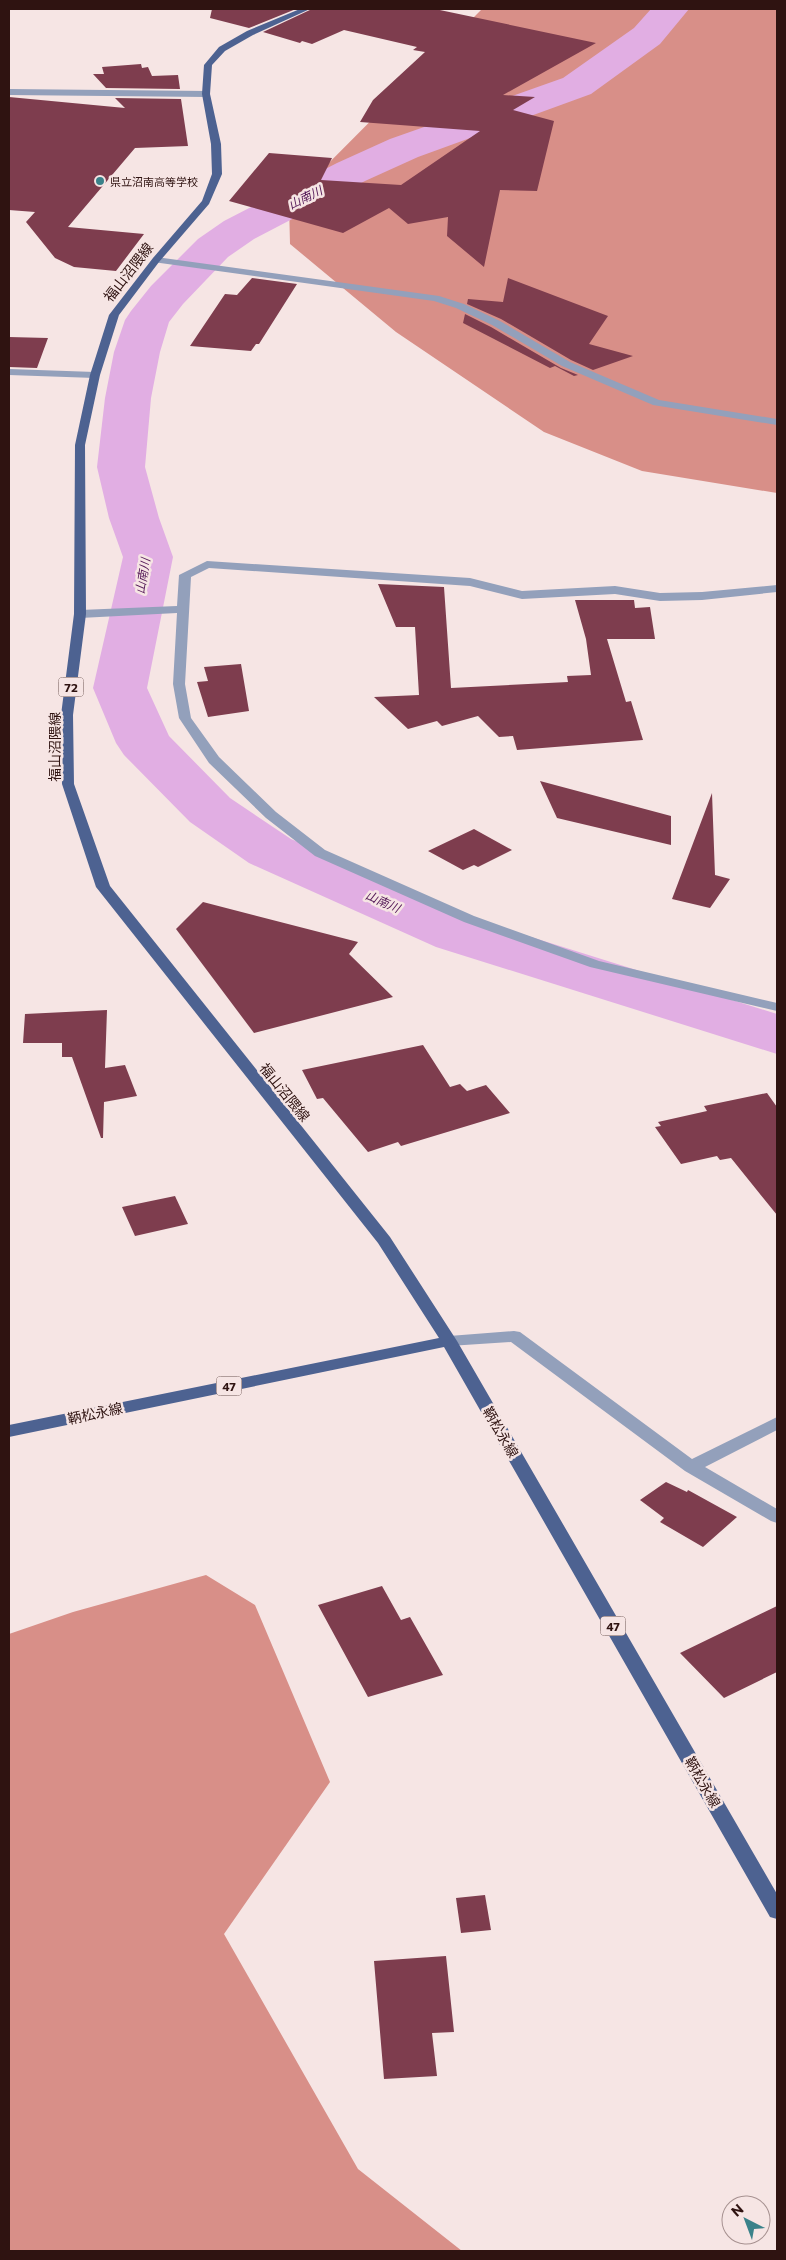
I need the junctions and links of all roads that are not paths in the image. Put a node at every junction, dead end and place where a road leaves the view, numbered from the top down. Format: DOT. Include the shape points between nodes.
graph roads {
  1 [pos="306,9"];
  2 [pos="9,92"];
  3 [pos="206,94"];
  4 [pos="156,260"];
  5 [pos="9,372"];
  6 [pos="95,375"];
  7 [pos="777,422"];
  8 [pos="777,588"];
  9 [pos="179,609"];
  10 [pos="80,614"];
  11 [pos="777,1007"];
  12 [pos="449,1341"];
  13 [pos="777,1423"];
  14 [pos="9,1431"];
  15 [pos="691,1467"];
  16 [pos="777,1516"];
  17 [pos="777,1911"];
  1 -- 3 [label="main road, 福山沼隈線 / 72" via="222,49 208,65"];
  2 -- 3 [label="street"];
  3 -- 4 [label="main road, 福山沼隈線 / 72" via="216,144 217,174 206,202"];
  4 -- 6 [label="main road, 福山沼隈線 / 72" via="114,315"];
  4 -- 7 [label="street" via="435,298 496,323 566,364 657,403"];
  5 -- 6 [label="street"];
  6 -- 10 [label="main road, 福山沼隈線 / 72" via="80,446"];
  8 -- 9 [label="street" via="702,596 660,597 615,590 522,595 470,582 207,564 185,575"];
  9 -- 10 [label="street"];
  9 -- 11 [label="street" via="179,684 184,718 214,760 271,815 320,853 469,919 595,964"];
  10 -- 12 [label="main road, 福山沼隈線 / 72" via="67,715 68,784 103,887 384,1240"];
  12 -- 14 [label="main road, 鞆松永線 / 47"];
  12 -- 15 [label="street" via="514,1336"];
  12 -- 17 [label="main road, 鞆松永線 / 47"];
  13 -- 15 [label="street"];
  15 -- 16 [label="street"];
}
